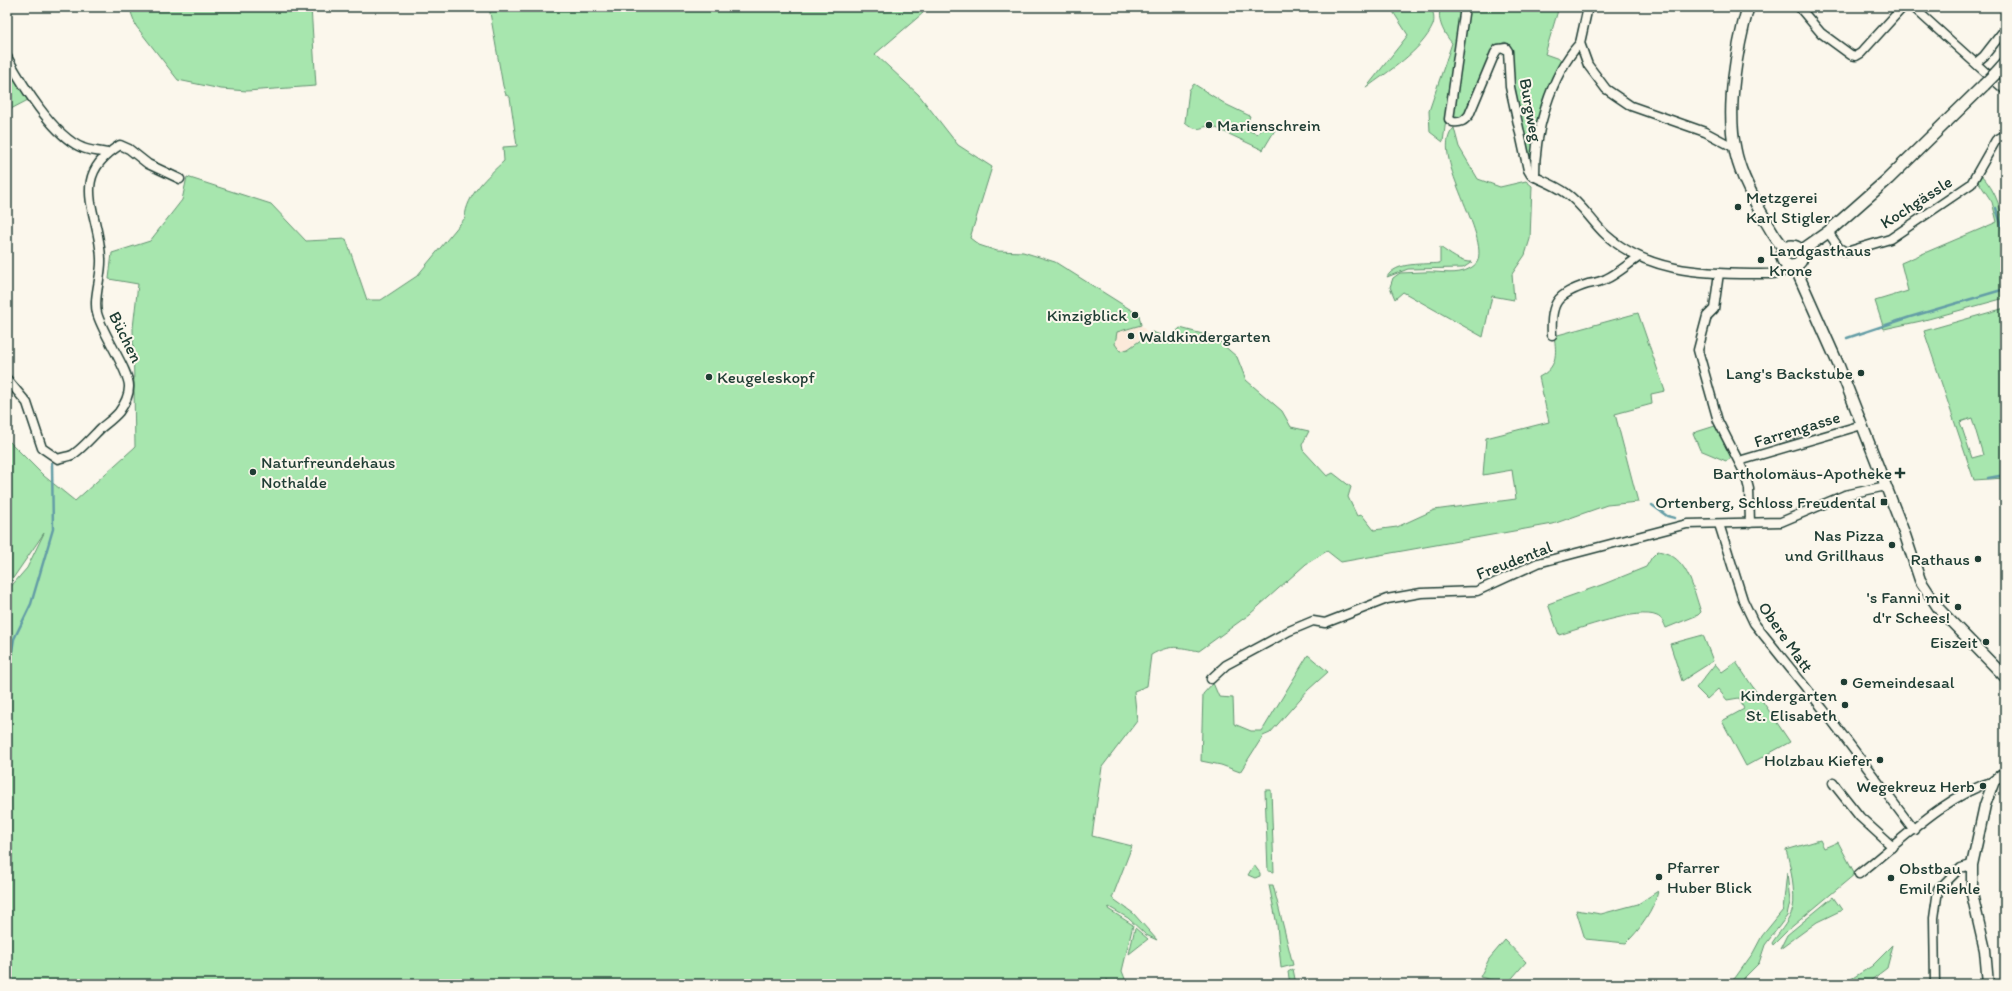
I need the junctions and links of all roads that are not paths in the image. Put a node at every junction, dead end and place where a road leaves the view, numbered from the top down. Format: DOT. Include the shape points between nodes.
graph roads {
  1 [pos="1465,7"];
  2 [pos="1588,7"];
  3 [pos="1748,7"];
  4 [pos="1799,7"];
  5 [pos="1903,7"];
  6 [pos="1913,7"];
  7 [pos="2005,29"];
  8 [pos="1580,43"];
  9 [pos="7,57"];
  10 [pos="1977,62"];
  11 [pos="2005,63"];
  12 [pos="2005,90"];
  13 [pos="2005,135"];
  14 [pos="1734,148"];
  15 [pos="107,153"];
  16 [pos="1536,177"];
  17 [pos="180,180"];
  18 [pos="1828,232"];
  19 [pos="1785,249"];
  20 [pos="1801,251"];
  21 [pos="1639,257"];
  22 [pos="1793,265"];
  23 [pos="1719,273"];
  24 [pos="1552,335"];
  25 [pos="7,379"];
  26 [pos="1862,425"];
  27 [pos="1739,461"];
  28 [pos="1886,486"];
  29 [pos="1750,523"];
  30 [pos="1719,524"];
  31 [pos="2005,677"];
  32 [pos="1211,679"];
  33 [pos="2005,773"];
  34 [pos="1994,781"];
  35 [pos="1833,783"];
  36 [pos="1914,830"];
  37 [pos="1893,847"];
  38 [pos="1972,865"];
  39 [pos="1859,874"];
  40 [pos="1935,984"];
  41 [pos="1988,984"];
  1 -- 16 [label="street, Burgweg" via="1449,119 1458,123 1470,114 1495,53 1498,49 1506,48 1519,136 1528,170"];
  2 -- 8 [label="street"];
  3 -- 14 [label="main road" via="1735,69"];
  4 -- 5 [label="street" via="1821,33 1856,56 1861,54"];
  6 -- 10 [label="street"];
  7 -- 10 [label="street"];
  8 -- 14 [label="street" via="1588,65 1612,94 1631,106 1705,132"];
  8 -- 16 [label="street" via="1554,84 1543,116 1535,165"];
  9 -- 15 [label="street" via="26,91 68,140 83,148"];
  10 -- 12 [label="street" via="1982,70"];
  11 -- 18 [label="main road, bridge" via="1888,179"];
  13 -- 18 [label="street, Kochgässle" via="1996,140 1971,184 1890,239 1846,252 1838,248"];
  14 -- 19 [label="main road" via="1742,173 1758,206"];
  15 -- 17 [label="street" via="120,145 148,164"];
  15 -- 25 [label="street, Büchen" via="94,172 88,189 101,258 100,283 95,304 103,332 127,376 129,386 126,401 118,413 74,454 58,458 42,448 27,402"];
  16 -- 21 [label="street, Burgweg" via="1567,193 1605,234"];
  18 -- 20 [label="main road"];
  19 -- 20 [label="main road" via="1793,246"];
  19 -- 22 [label="main road" via="1782,255 1784,261"];
  20 -- 22 [label="main road" via="1801,260"];
  21 -- 23 [label="street, Burgweg" via="1687,270"];
  21 -- 24 [label="street" via="1605,279 1562,294 1555,305"];
  22 -- 23 [label="street, Burgweg" via="1790,269 1777,273"];
  22 -- 26 [label="street" via="1839,366"];
  23 -- 27 [label="street, Farrengasse" via="1714,309 1707,316 1698,350 1718,421"];
  26 -- 27 [label="street, Farrengasse"];
  26 -- 28 [label="street"];
  27 -- 29 [label="street, Farrengasse" via="1749,489"];
  28 -- 29 [label="street, Freudental" via="1846,495 1781,522"];
  28 -- 31 [label="street" via="1920,580 1935,603"];
  29 -- 30 [label="street, Freudental"];
  30 -- 32 [label="street, Freudental" via="1687,524 1538,563 1477,591 1393,597 1325,622 1313,621 1244,654 1226,665"];
  30 -- 36 [label="street, Obere Matt" via="1743,600 1754,623"];
  33 -- 34 [label="street"];
  34 -- 36 [label="street" via="1975,787"];
  34 -- 38 [label="street" via="1985,805"];
  35 -- 37 [label="street" via="1860,817"];
  36 -- 37 [label="street"];
  37 -- 39 [label="street"];
  38 -- 40 [label="street" via="1960,868 1938,890 1934,918"];
  38 -- 41 [label="street" via="1972,894 1985,950"];
}
